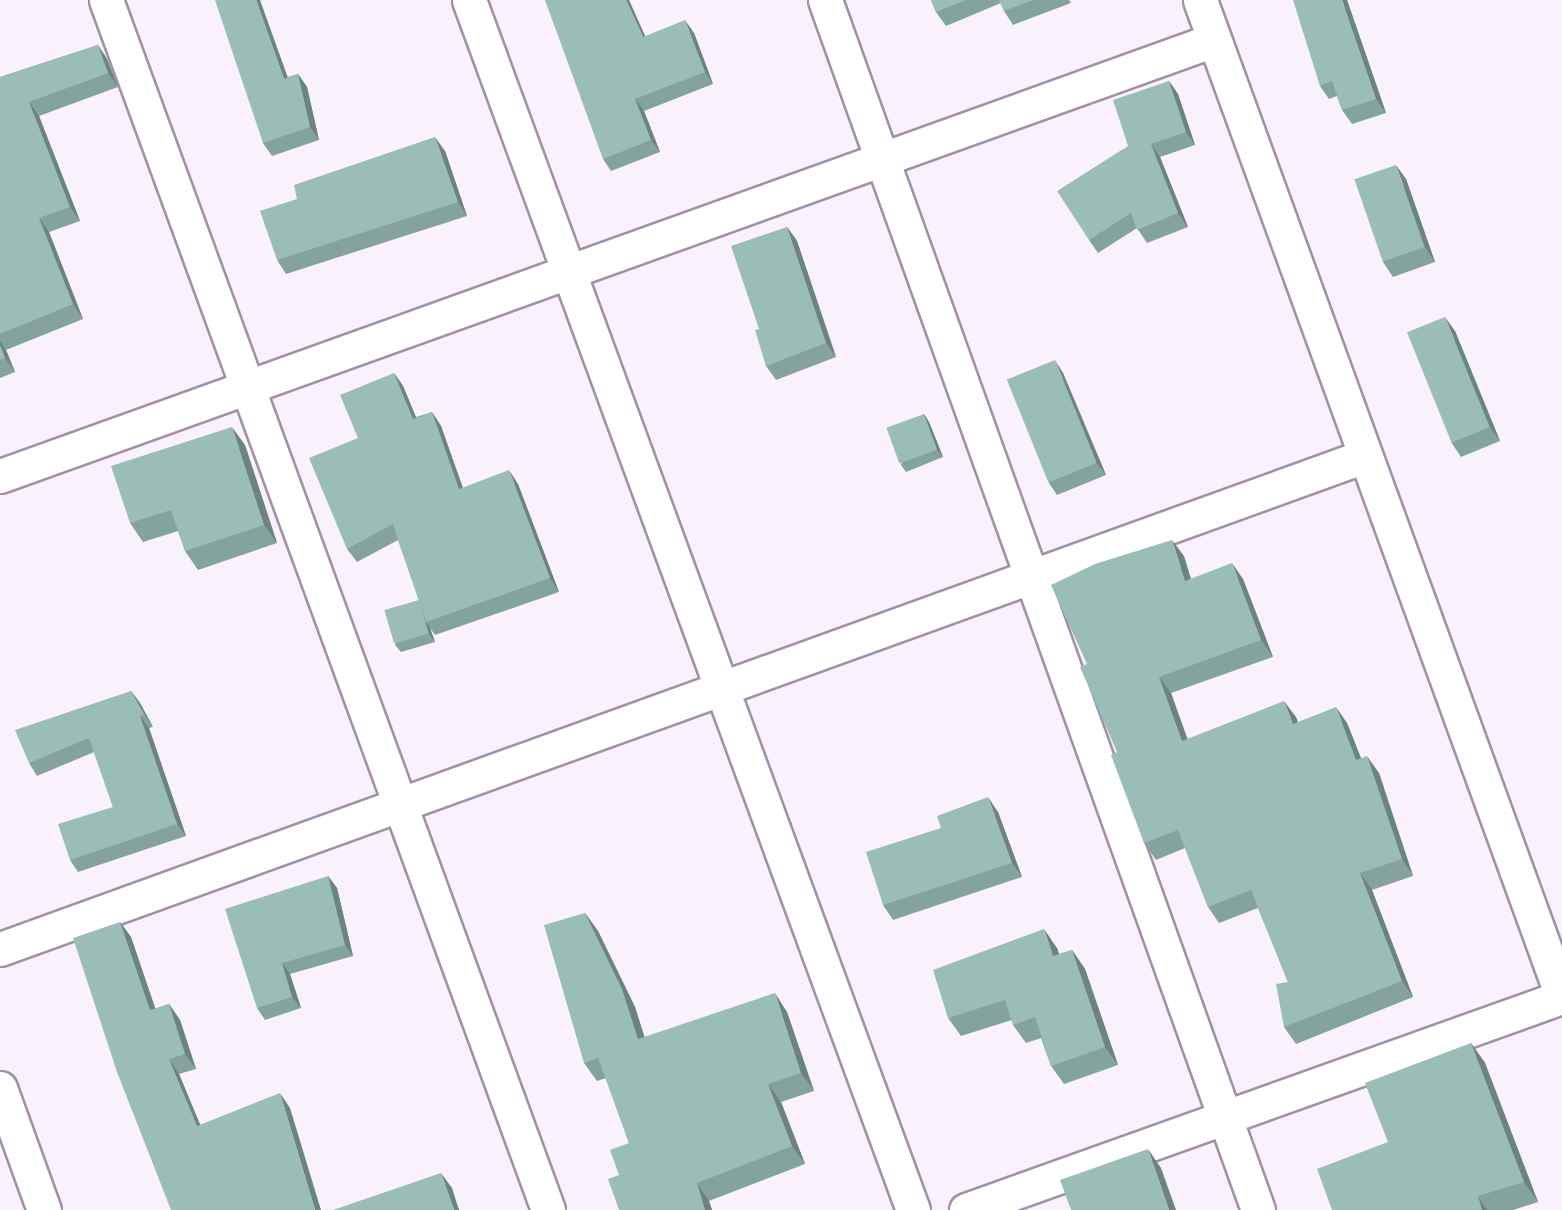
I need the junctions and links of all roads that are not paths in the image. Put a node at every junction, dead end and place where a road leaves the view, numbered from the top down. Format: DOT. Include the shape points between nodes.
graph roads {
  1 [pos="106,0"];
  2 [pos="469,0"];
  3 [pos="825,0"];
  4 [pos="1200,0"];
  5 [pos="1214,40"];
  6 [pos="882,159"];
  7 [pos="567,272"];
  8 [pos="246,388"];
  9 [pos="1365,456"];
  10 [pos="0,476"];
  11 [pos="1032,576"];
  12 [pos="721,689"];
  13 [pos="399,804"];
  14 [pos="0,949"];
  15 [pos="1562,996"];
  16 [pos="0,1088"];
  17 [pos="1225,1118"];
  18 [pos="44,1210"];
  19 [pos="548,1210"];
  20 [pos="913,1210"];
  21 [pos="966,1210"];
  22 [pos="1258,1210"];
  1 -- 8 [label="street"];
  2 -- 7 [label="street"];
  3 -- 6 [label="street"];
  4 -- 5 [label="street"];
  5 -- 6 [label="street"];
  5 -- 9 [label="street"];
  6 -- 7 [label="street"];
  6 -- 11 [label="street"];
  7 -- 8 [label="street"];
  7 -- 12 [label="street"];
  8 -- 10 [label="street"];
  8 -- 13 [label="street"];
  9 -- 11 [label="street"];
  9 -- 15 [label="street"];
  11 -- 12 [label="street"];
  11 -- 17 [label="street"];
  12 -- 13 [label="street"];
  12 -- 20 [label="street"];
  13 -- 14 [label="street"];
  13 -- 19 [label="street"];
  15 -- 17 [label="street"];
  16 -- 18 [label="street"];
  17 -- 21 [label="street"];
  17 -- 22 [label="street"];
}
